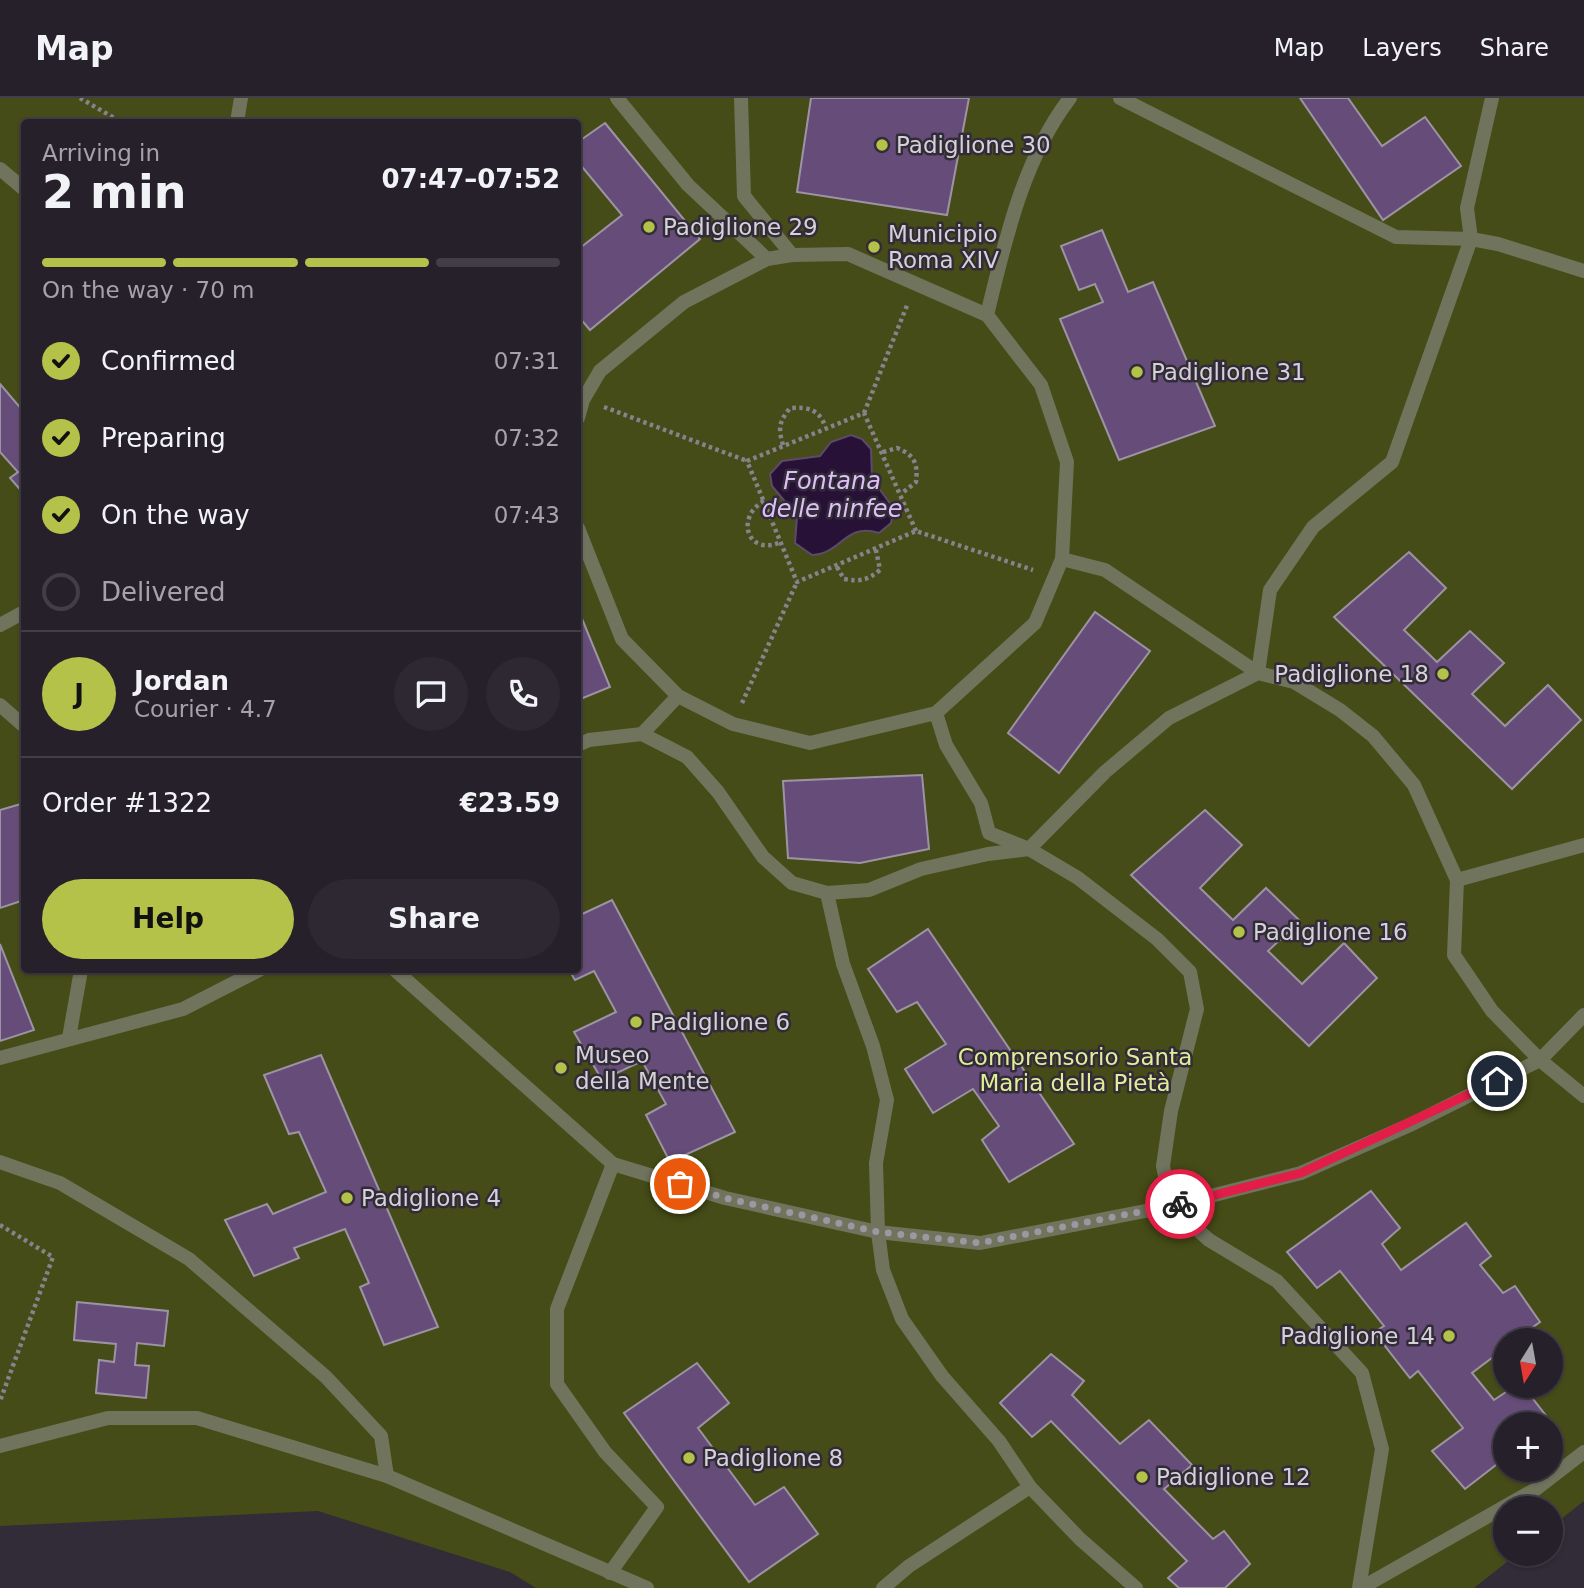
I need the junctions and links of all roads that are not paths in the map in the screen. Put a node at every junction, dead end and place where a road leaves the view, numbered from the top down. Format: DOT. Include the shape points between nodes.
graph roads {
  1 [pos="241,98"];
  2 [pos="617,98"];
  3 [pos="741,98"];
  4 [pos="1070,98"];
  5 [pos="1120,98"];
  6 [pos="1492,98"];
  7 [pos="238,119"];
  8 [pos="0,169"];
  9 [pos="21,186"];
  10 [pos="1471,239"];
  11 [pos="792,255"];
  12 [pos="767,259"];
  13 [pos="1584,271"];
  14 [pos="987,315"];
  15 [pos="581,400"];
  16 [pos="581,536"];
  17 [pos="1062,559"];
  18 [pos="21,614"];
  19 [pos="0,625"];
  20 [pos="1258,673"];
  21 [pos="678,696"];
  22 [pos="0,705"];
  23 [pos="936,713"];
  24 [pos="21,723"];
  25 [pos="642,734"];
  26 [pos="581,744"];
  27 [pos="1584,845"];
  28 [pos="1029,849"];
  29 [pos="1457,880"];
  30 [pos="827,893"];
  31 [pos="80,973"];
  32 [pos="253,973"];
  33 [pos="398,973"];
  34 [pos="1584,1015"];
  35 [pos="69,1038"];
  36 [pos="0,1058"];
  37 [pos="1540,1060"];
  38 [pos="1584,1096"];
  39 [pos="0,1162"];
  40 [pos="613,1164"];
  41 [pos="1171,1206"];
  42 [pos="878,1232"];
  43 [pos="0,1446"];
  44 [pos="1584,1452"];
  45 [pos="387,1476"];
  46 [pos="1030,1487"];
  47 [pos="610,1573"];
  48 [pos="647,1588"];
  49 [pos="883,1588"];
  50 [pos="1136,1588"];
  51 [pos="1360,1588"];
  1 -- 7 [label="street"];
  2 -- 12 [label="street" via="688,185"];
  3 -- 11 [label="street" via="744,196"];
  4 -- 14 [label="street" via="1052,121 1009,224"];
  5 -- 10 [label="street" via="1396,237"];
  6 -- 10 [label="street" via="1467,208"];
  8 -- 9 [label="street"];
  10 -- 13 [label="street"];
  10 -- 20 [label="street" via="1392,462 1313,527 1270,590"];
  11 -- 12 [label="street"];
  11 -- 14 [label="street" via="848,254"];
  12 -- 15 [label="street" via="684,302 600,371"];
  14 -- 17 [label="street" via="1041,385 1067,462"];
  16 -- 21 [label="street" via="622,639"];
  17 -- 20 [label="street" via="1105,570"];
  17 -- 23 [label="street" via="1035,623"];
  18 -- 19 [label="street"];
  20 -- 28 [label="street" via="1169,718 1105,772"];
  20 -- 29 [label="street" via="1303,687 1373,736 1414,785"];
  21 -- 23 [label="street" via="733,724 810,743"];
  21 -- 25 [label="street"];
  22 -- 24 [label="street"];
  23 -- 28 [label="street" via="946,745 981,803 989,832"];
  25 -- 26 [label="street"];
  25 -- 30 [label="street" via="687,757 718,792 763,857 792,883"];
  27 -- 29 [label="street"];
  28 -- 30 [label="street" via="921,869 869,890"];
  28 -- 41 [label="street" via="1120,908 1190,972 1197,1009 1171,1111 1163,1166"];
  29 -- 37 [label="street" via="1454,955 1492,1011"];
  30 -- 42 [label="street" via="843,964 887,1100 876,1163"];
  31 -- 35 [label="street"];
  32 -- 35 [label="street" via="183,1009"];
  33 -- 40 [label="street"];
  34 -- 37 [label="street"];
  35 -- 36 [label="street"];
  37 -- 38 [label="street"];
  37 -- 41 [label="street" via="1301,1173"];
  39 -- 45 [label="street" via="60,1184 188,1259 326,1377 381,1436"];
  40 -- 42 [label="street" via="725,1198"];
  40 -- 47 [label="street" via="557,1309 557,1384 605,1452 657,1507"];
  41 -- 42 [label="street" via="980,1243"];
  41 -- 51 [label="street" via="1209,1240 1277,1281 1362,1373 1382,1449"];
  42 -- 46 [label="street" via="883,1270 902,1319"];
  43 -- 45 [label="street" via="107,1418 197,1418"];
  44 -- 51 [label="street" via="1536,1489"];
  45 -- 47 [label="street"];
  46 -- 49 [label="street"];
  46 -- 50 [label="street"];
  47 -- 48 [label="street"];
}
